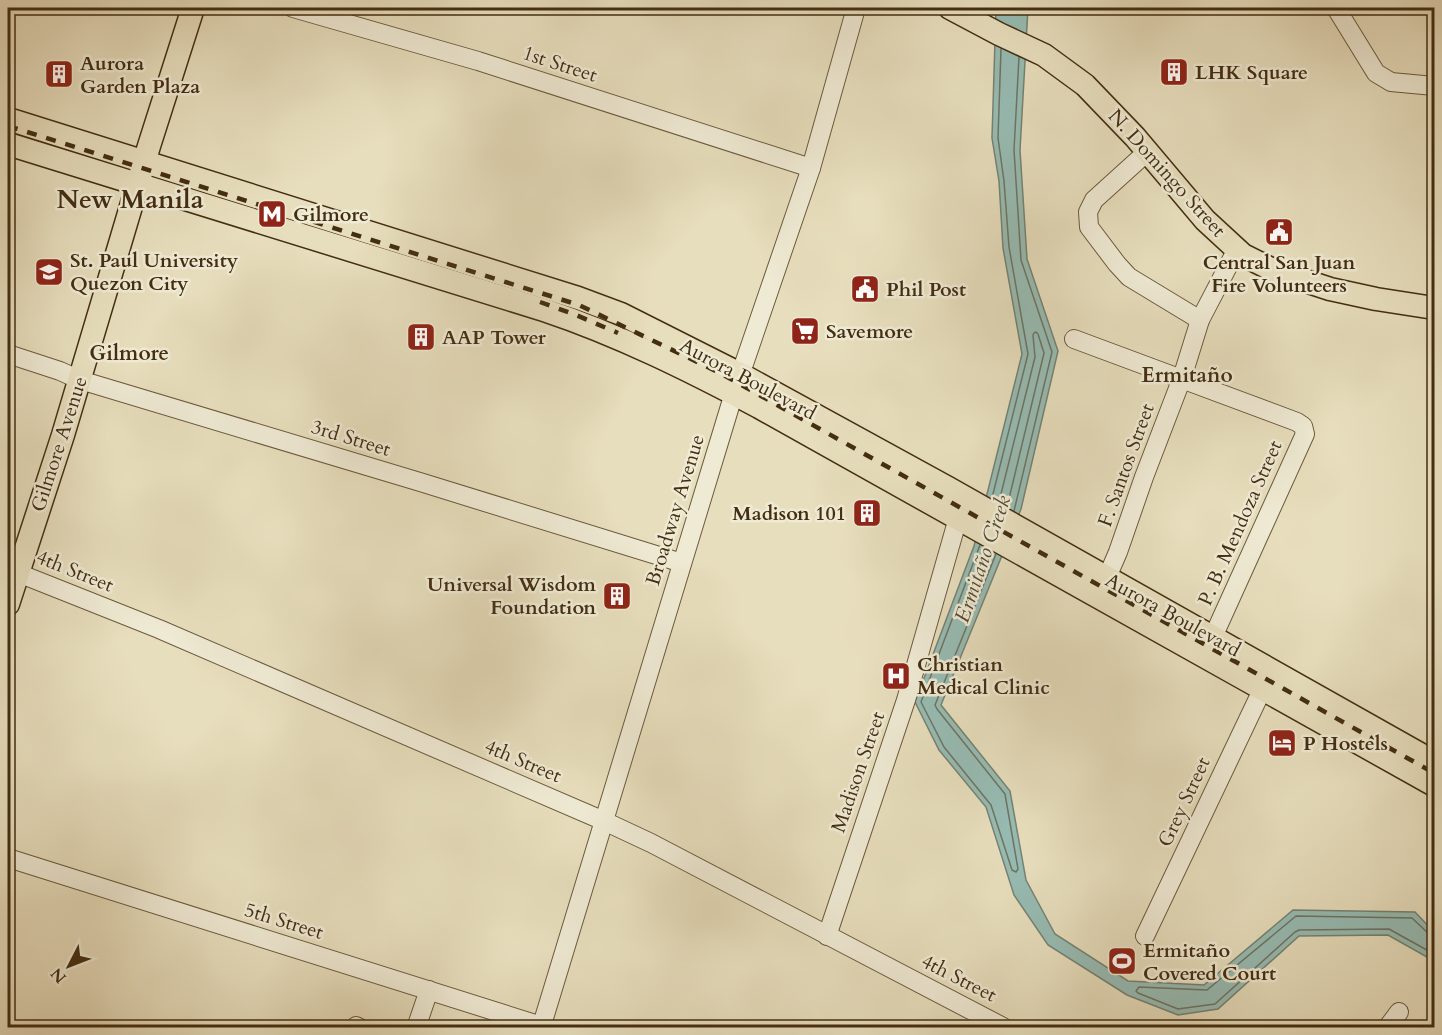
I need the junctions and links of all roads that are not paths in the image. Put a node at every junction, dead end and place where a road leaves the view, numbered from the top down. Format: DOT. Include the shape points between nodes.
graph roads {
  1 [pos="193,8"];
  2 [pos="294,8"];
  3 [pos="856,8"];
  4 [pos="950,8"];
  5 [pos="1336,8"];
  6 [pos="1434,86"];
  7 [pos="8,119"];
  8 [pos="8,144"];
  9 [pos="1147,152"];
  10 [pos="145,162"];
  11 [pos="812,168"];
  12 [pos="138,184"];
  13 [pos="1237,249"];
  14 [pos="1434,308"];
  15 [pos="1200,320"];
  16 [pos="1074,339"];
  17 [pos="8,354"];
  18 [pos="1182,378"];
  19 [pos="80,380"];
  20 [pos="737,383"];
  21 [pos="970,517"];
  22 [pos="682,563"];
  23 [pos="12,571"];
  24 [pos="1102,588"];
  25 [pos="8,604"];
  26 [pos="1213,637"];
  27 [pos="1263,688"];
  28 [pos="1343,722"];
  29 [pos="1434,762"];
  30 [pos="1434,785"];
  31 [pos="604,821"];
  32 [pos="8,858"];
  33 [pos="827,936"];
  34 [pos="1145,936"];
  35 [pos="429,990"];
  36 [pos="1399,1012"];
  37 [pos="543,1027"];
  38 [pos="416,1028"];
  39 [pos="1005,1028"];
  40 [pos="1387,1028"];
  1 -- 10 [label="main road, Gilmore Avenue"];
  2 -- 11 [label="street, 1st Street" via="478,61"];
  3 -- 11 [label="street, Broadway Avenue"];
  4 -- 9 [label="main road, N. Domingo Street" via="1044,55 1099,97"];
  5 -- 6 [label="street" via="1376,73 1391,82"];
  7 -- 10 [label="main road, Aurora Boulevard"];
  8 -- 12 [label="main road, Aurora Boulevard"];
  9 -- 13 [label="main road, N. Domingo Street" via="1205,220"];
  9 -- 15 [label="street" via="1094,200 1088,212 1089,227 1129,278"];
  10 -- 12 [label="main road, Gilmore Avenue"];
  10 -- 20 [label="main road, Aurora Boulevard" via="601,306 645,326"];
  11 -- 20 [label="street, Broadway Avenue"];
  12 -- 19 [label="main road, Gilmore Avenue"];
  12 -- 20 [label="main road, Aurora Boulevard" via="575,321 682,367"];
  13 -- 14 [label="main road, N. Domingo Street" via="1275,271 1330,289"];
  13 -- 15 [label="street, F. Santos Street"];
  15 -- 18 [label="street, F. Santos Street"];
  16 -- 18 [label="street"];
  17 -- 19 [label="street, 3rd Street"];
  18 -- 24 [label="street, F. Santos Street"];
  18 -- 26 [label="street, P. B. Mendoza Street" via="1297,422 1305,434"];
  19 -- 22 [label="street, 3rd Street"];
  19 -- 23 [label="main road, Gilmore Avenue"];
  20 -- 21 [label="main road, Aurora Boulevard"];
  20 -- 22 [label="street, Broadway Avenue"];
  21 -- 24 [label="main road, Aurora Boulevard"];
  21 -- 33 [label="street, Madison Street"];
  22 -- 31 [label="street, Broadway Avenue"];
  23 -- 25 [label="main road, Gilmore Avenue"];
  23 -- 31 [label="street, 4th Street" via="159,629"];
  24 -- 26 [label="main road, Aurora Boulevard"];
  24 -- 27 [label="main road, Aurora Boulevard"];
  26 -- 28 [label="main road, Aurora Boulevard"];
  27 -- 28 [label="main road, Aurora Boulevard"];
  27 -- 34 [label="street, Grey Street"];
  28 -- 29 [label="main road, Aurora Boulevard"];
  28 -- 30 [label="main road, Aurora Boulevard"];
  31 -- 33 [label="street, 4th Street"];
  31 -- 37 [label="street, Broadway Avenue"];
  32 -- 35 [label="street, 5th Street"];
  33 -- 39 [label="street, 4th Street"];
  35 -- 37 [label="street, 5th Street"];
  35 -- 38 [label="street"];
  36 -- 40 [label="street"];
}
